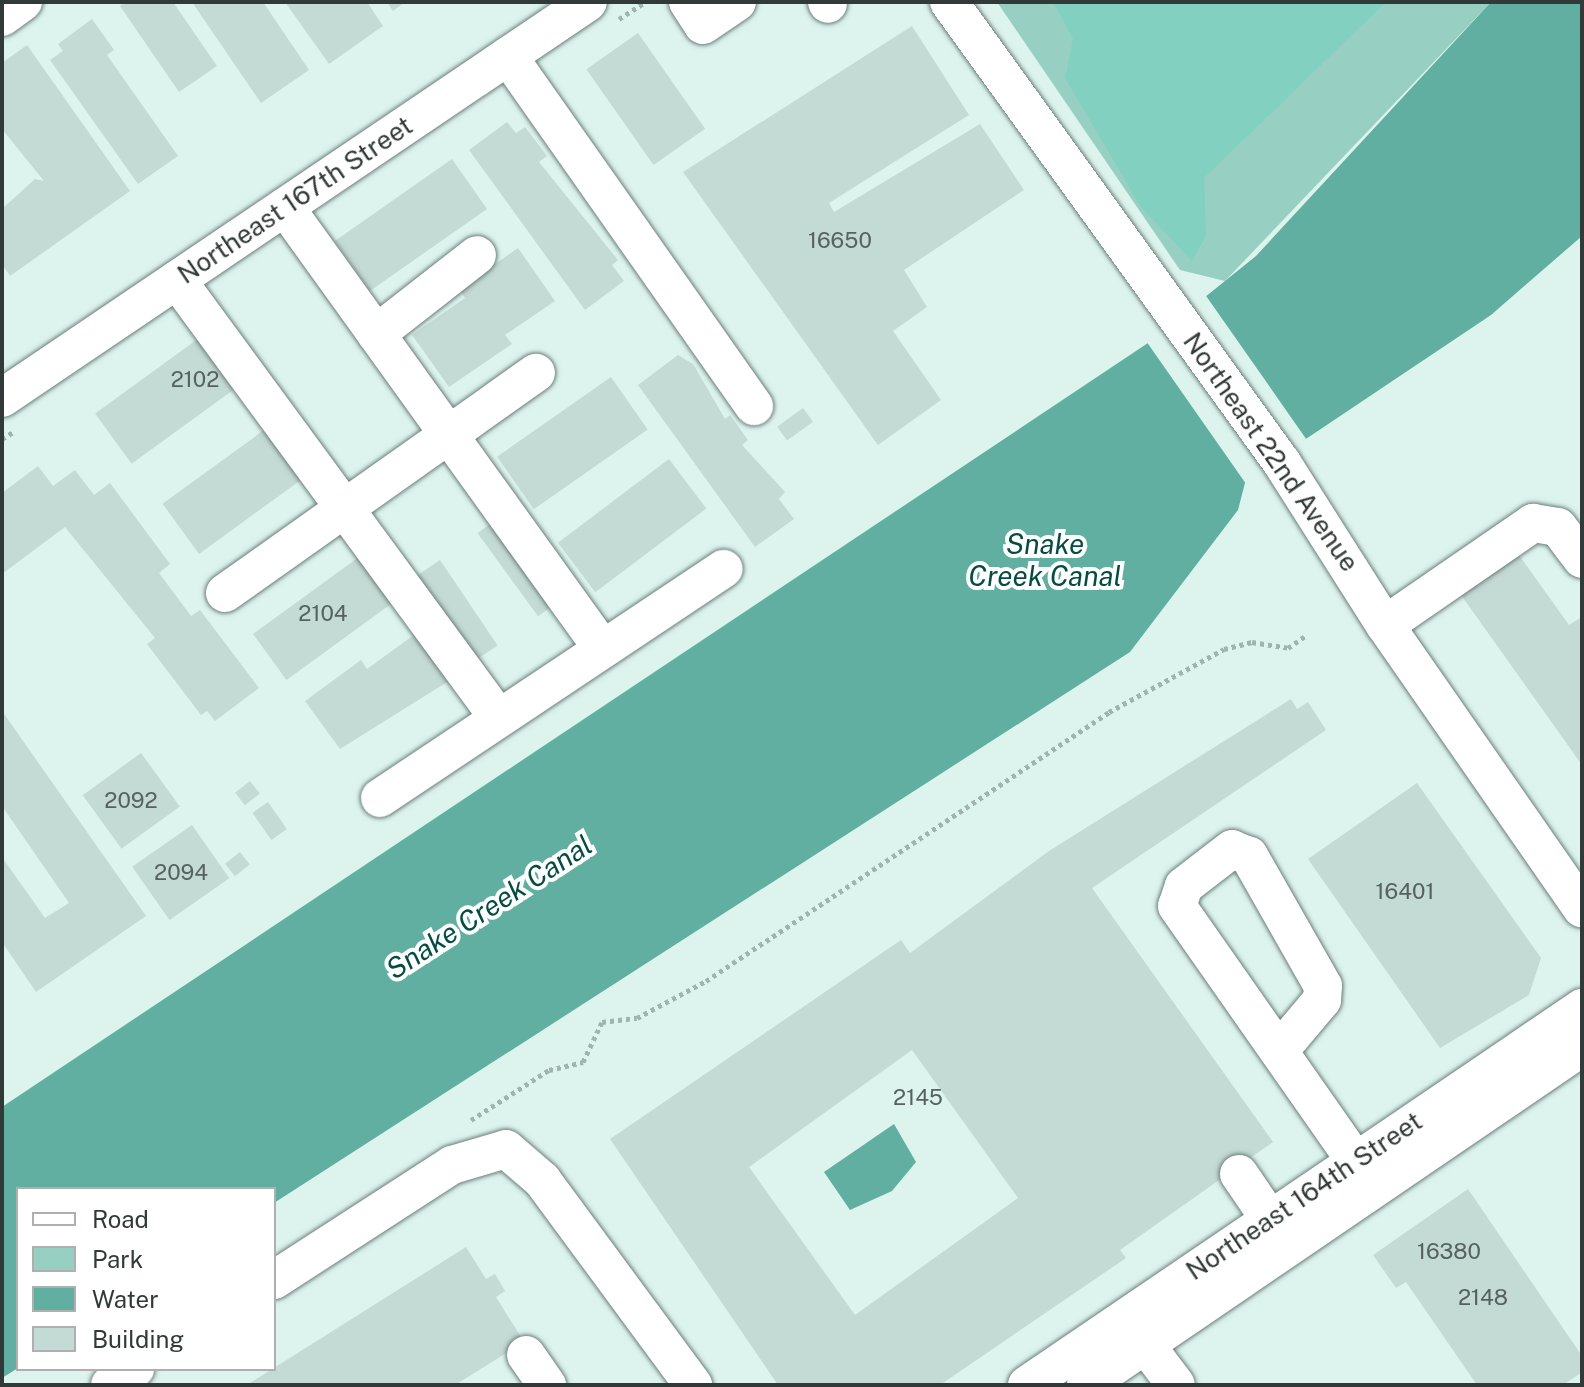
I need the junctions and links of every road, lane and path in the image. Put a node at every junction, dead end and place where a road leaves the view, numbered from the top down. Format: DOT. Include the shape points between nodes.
graph roads {
  1 [pos="23,2"];
  2 [pos="588,2"];
  3 [pos="688,2"];
  4 [pos="737,2"];
  5 [pos="949,2"];
  6 [pos="962,2"];
  7 [pos="2,17"];
  8 [pos="508,56"];
  9 [pos="993,63"];
  10 [pos="285,207"];
  11 [pos="477,255"];
  12 [pos="177,280"];
  13 [pos="376,334"];
  14 [pos="536,373"];
  15 [pos="2,398"];
  16 [pos="754,406"];
  17 [pos="448,434"];
  18 [pos="341,510"];
  19 [pos="1582,559"];
  20 [pos="724,569"];
  21 [pos="225,593"];
  22 [pos="1385,625"];
  23 [pos="1305,636"];
  24 [pos="602,648"];
  25 [pos="497,716"];
  26 [pos="380,798"];
  27 [pos="1582,908"];
  28 [pos="1582,1008"];
  29 [pos="1582,1047"];
  30 [pos="1279,1051"];
  31 [pos="462,1126"];
  32 [pos="1356,1162"];
  33 [pos="1239,1174"];
  34 [pos="1269,1218"];
  35 [pos="276,1279"];
  36 [pos="1145,1344"];
  37 [pos="132,1371"];
  38 [pos="110,1385"];
  39 [pos="693,1385"];
  40 [pos="1027,1385"];
  41 [pos="1086,1385"];
  42 [pos="1176,1385"];
  1 -- 7 [label="street"];
  2 -- 8 [label="street, Northeast 167th Street"];
  3 -- 4 [label="street" via="703,25"];
  5 -- 9 [label="street, Northeast 22nd Avenue"];
  6 -- 9 [label="street"];
  8 -- 10 [label="street, Northeast 167th Street"];
  8 -- 16 [label="street"];
  9 -- 22 [label="street, Northeast 22nd Avenue" via="1282,463"];
  10 -- 12 [label="street, Northeast 167th Street"];
  10 -- 13 [label="street"];
  11 -- 13 [label="street"];
  12 -- 15 [label="street, Northeast 167th Street"];
  12 -- 18 [label="street"];
  13 -- 17 [label="street"];
  14 -- 17 [label="street"];
  17 -- 18 [label="street"];
  17 -- 24 [label="street"];
  18 -- 21 [label="street"];
  18 -- 25 [label="street"];
  19 -- 22 [label="street" via="1558,527 1533,523"];
  20 -- 24 [label="street"];
  22 -- 27 [label="street, Northeast 22nd Avenue"];
  23 -- 31 [label="path" via="1288,648 1252,642 1224,649 1109,712 706,981 637,1018 602,1022 583,1062 537,1076"];
  24 -- 25 [label="street"];
  25 -- 26 [label="street"];
  28 -- 32 [label="street, Northeast 164th Street"];
  29 -- 36 [label="street, Northeast 164th Street"];
  30 -- 30 [label="street" via="1177,906 1184,886 1232,849 1249,856 1323,986 1322,1000"];
  30 -- 32 [label="street"];
  32 -- 34 [label="street, Northeast 164th Street"];
  33 -- 34 [label="street"];
  34 -- 40 [label="street, Northeast 164th Street"];
  35 -- 39 [label="street" via="452,1165 506,1149 542,1180"];
  36 -- 41 [label="street, Northeast 164th Street"];
  36 -- 42 [label="street"];
  37 -- 38 [label="street"];
}
